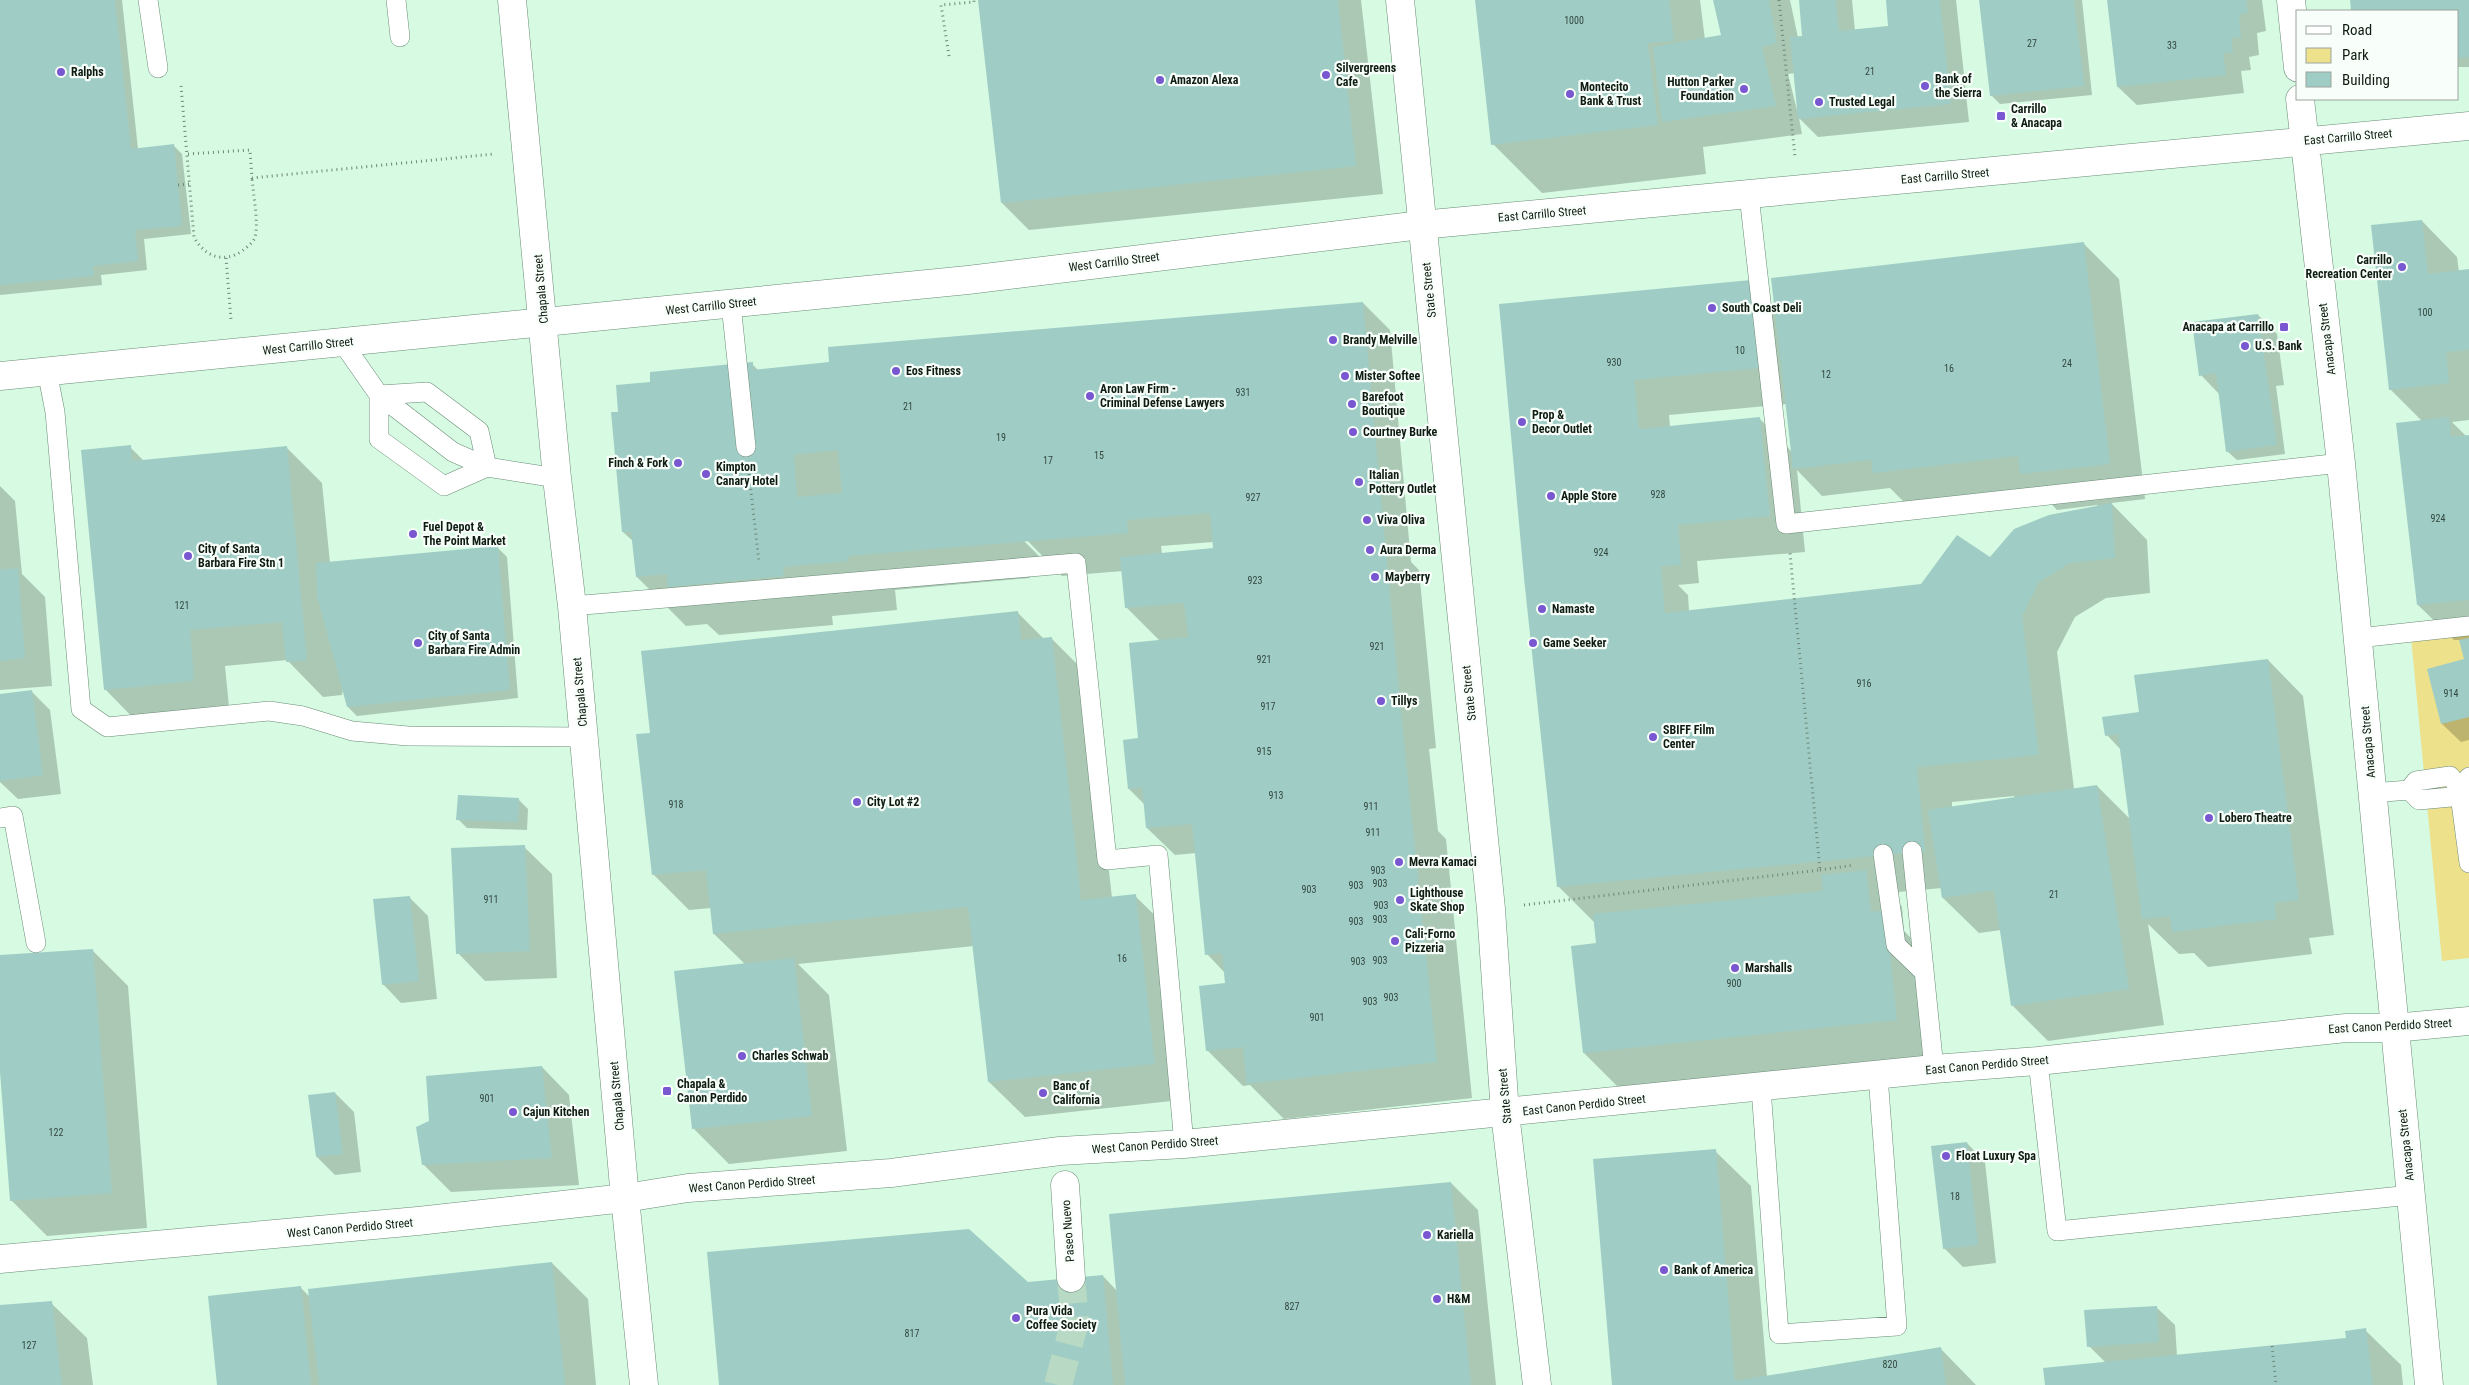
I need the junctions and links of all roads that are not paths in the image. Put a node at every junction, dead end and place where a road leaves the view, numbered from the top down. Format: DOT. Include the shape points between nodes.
graph roads {
  1 [pos="148,0"];
  2 [pos="396,0"];
  3 [pos="512,0"];
  4 [pos="1400,0"];
  5 [pos="2291,0"];
  6 [pos="400,37"];
  7 [pos="2296,49"];
  8 [pos="158,68"];
  9 [pos="2300,100"];
  10 [pos="2469,126"];
  11 [pos="2304,141"];
  12 [pos="1749,195"];
  13 [pos="1421,225"];
  14 [pos="731,304"];
  15 [pos="544,322"];
  16 [pos="342,342"];
  17 [pos="47,371"];
  18 [pos="0,376"];
  19 [pos="379,395"];
  20 [pos="746,448"];
  21 [pos="2341,463"];
  22 [pos="487,467"];
  23 [pos="557,478"];
  24 [pos="572,606"];
  25 [pos="2469,626"];
  26 [pos="2358,638"];
  27 [pos="584,737"];
  28 [pos="2464,782"];
  29 [pos="2372,792"];
  30 [pos="0,818"];
  31 [pos="1912,851"];
  32 [pos="1883,854"];
  33 [pos="2469,863"];
  34 [pos="36,943"];
  35 [pos="1924,972"];
  36 [pos="2469,1021"];
  37 [pos="2394,1028"];
  38 [pos="2038,1061"];
  39 [pos="1934,1069"];
  40 [pos="1878,1076"];
  41 [pos="1760,1088"];
  42 [pos="1505,1113"];
  43 [pos="1184,1144"];
  44 [pos="1065,1185"];
  45 [pos="2411,1195"];
  46 [pos="625,1198"];
  47 [pos="0,1259"];
  48 [pos="1071,1278"];
  49 [pos="644,1385"];
  50 [pos="1537,1385"];
  51 [pos="2428,1385"];
  1 -- 8 [label="lane"];
  2 -- 6 [label="lane"];
  3 -- 15 [label="street, Chapala Street"];
  4 -- 13 [label="street, State Street"];
  5 -- 7 [label="street"];
  9 -- 11 [label="street, Anacapa Street"];
  10 -- 11 [label="street, East Carrillo Street"];
  11 -- 12 [label="street, East Carrillo Street"];
  11 -- 21 [label="street, Anacapa Street"];
  12 -- 13 [label="street, East Carrillo Street"];
  12 -- 21 [label="lane" via="1788,524"];
  13 -- 14 [label="street, West Carrillo Street" via="968,280"];
  13 -- 42 [label="street, State Street" via="1491,909"];
  14 -- 15 [label="street, West Carrillo Street"];
  14 -- 20 [label="lane"];
  15 -- 16 [label="street, West Carrillo Street"];
  15 -- 23 [label="street, Chapala Street"];
  16 -- 17 [label="street, West Carrillo Street"];
  16 -- 19 [label="lane"];
  17 -- 18 [label="street, West Carrillo Street"];
  17 -- 27 [label="lane" via="55,412 81,709 107,727 269,711 303,716 352,731 408,736"];
  19 -- 22 [label="lane" via="453,452"];
  19 -- 22 [label="lane" via="427,392 479,431"];
  19 -- 22 [label="lane" via="380,439 444,486"];
  21 -- 26 [label="street, Anacapa Street"];
  22 -- 23 [label="lane"];
  23 -- 24 [label="street, Chapala Street"];
  24 -- 27 [label="street, Chapala Street"];
  24 -- 43 [label="lane" via="1076,563 1107,860 1158,855"];
  25 -- 26 [label="lane"];
  26 -- 29 [label="street, Anacapa Street"];
  27 -- 46 [label="street, Chapala Street"];
  28 -- 29 [label="lane" via="2451,797 2419,800 2409,790"];
  28 -- 33 [label="lane"];
  29 -- 37 [label="street, Anacapa Street"];
  30 -- 34 [label="lane" via="13,816"];
  31 -- 35 [label="lane"];
  32 -- 35 [label="lane" via="1896,944"];
  35 -- 39 [label="lane"];
  36 -- 37 [label="street, East Canon Perdido Street"];
  37 -- 38 [label="street, East Canon Perdido Street" via="2332,1029"];
  37 -- 45 [label="street, Anacapa Street"];
  38 -- 39 [label="street, East Canon Perdido Street"];
  38 -- 45 [label="lane" via="2056,1231"];
  39 -- 40 [label="street, East Canon Perdido Street"];
  40 -- 41 [label="street, East Canon Perdido Street"];
  40 -- 41 [label="lane" via="1897,1326 1779,1334"];
  41 -- 42 [label="street, East Canon Perdido Street"];
  42 -- 43 [label="street, West Canon Perdido Street"];
  42 -- 50 [label="street, State Street"];
  43 -- 46 [label="street, West Canon Perdido Street" via="1060,1150 891,1173 688,1188"];
  44 -- 48 [label="street, Paseo Nuevo"];
  45 -- 51 [label="street, Anacapa Street"];
  46 -- 47 [label="street, West Canon Perdido Street" via="418,1221"];
  46 -- 49 [label="street, Chapala Street"];
}
